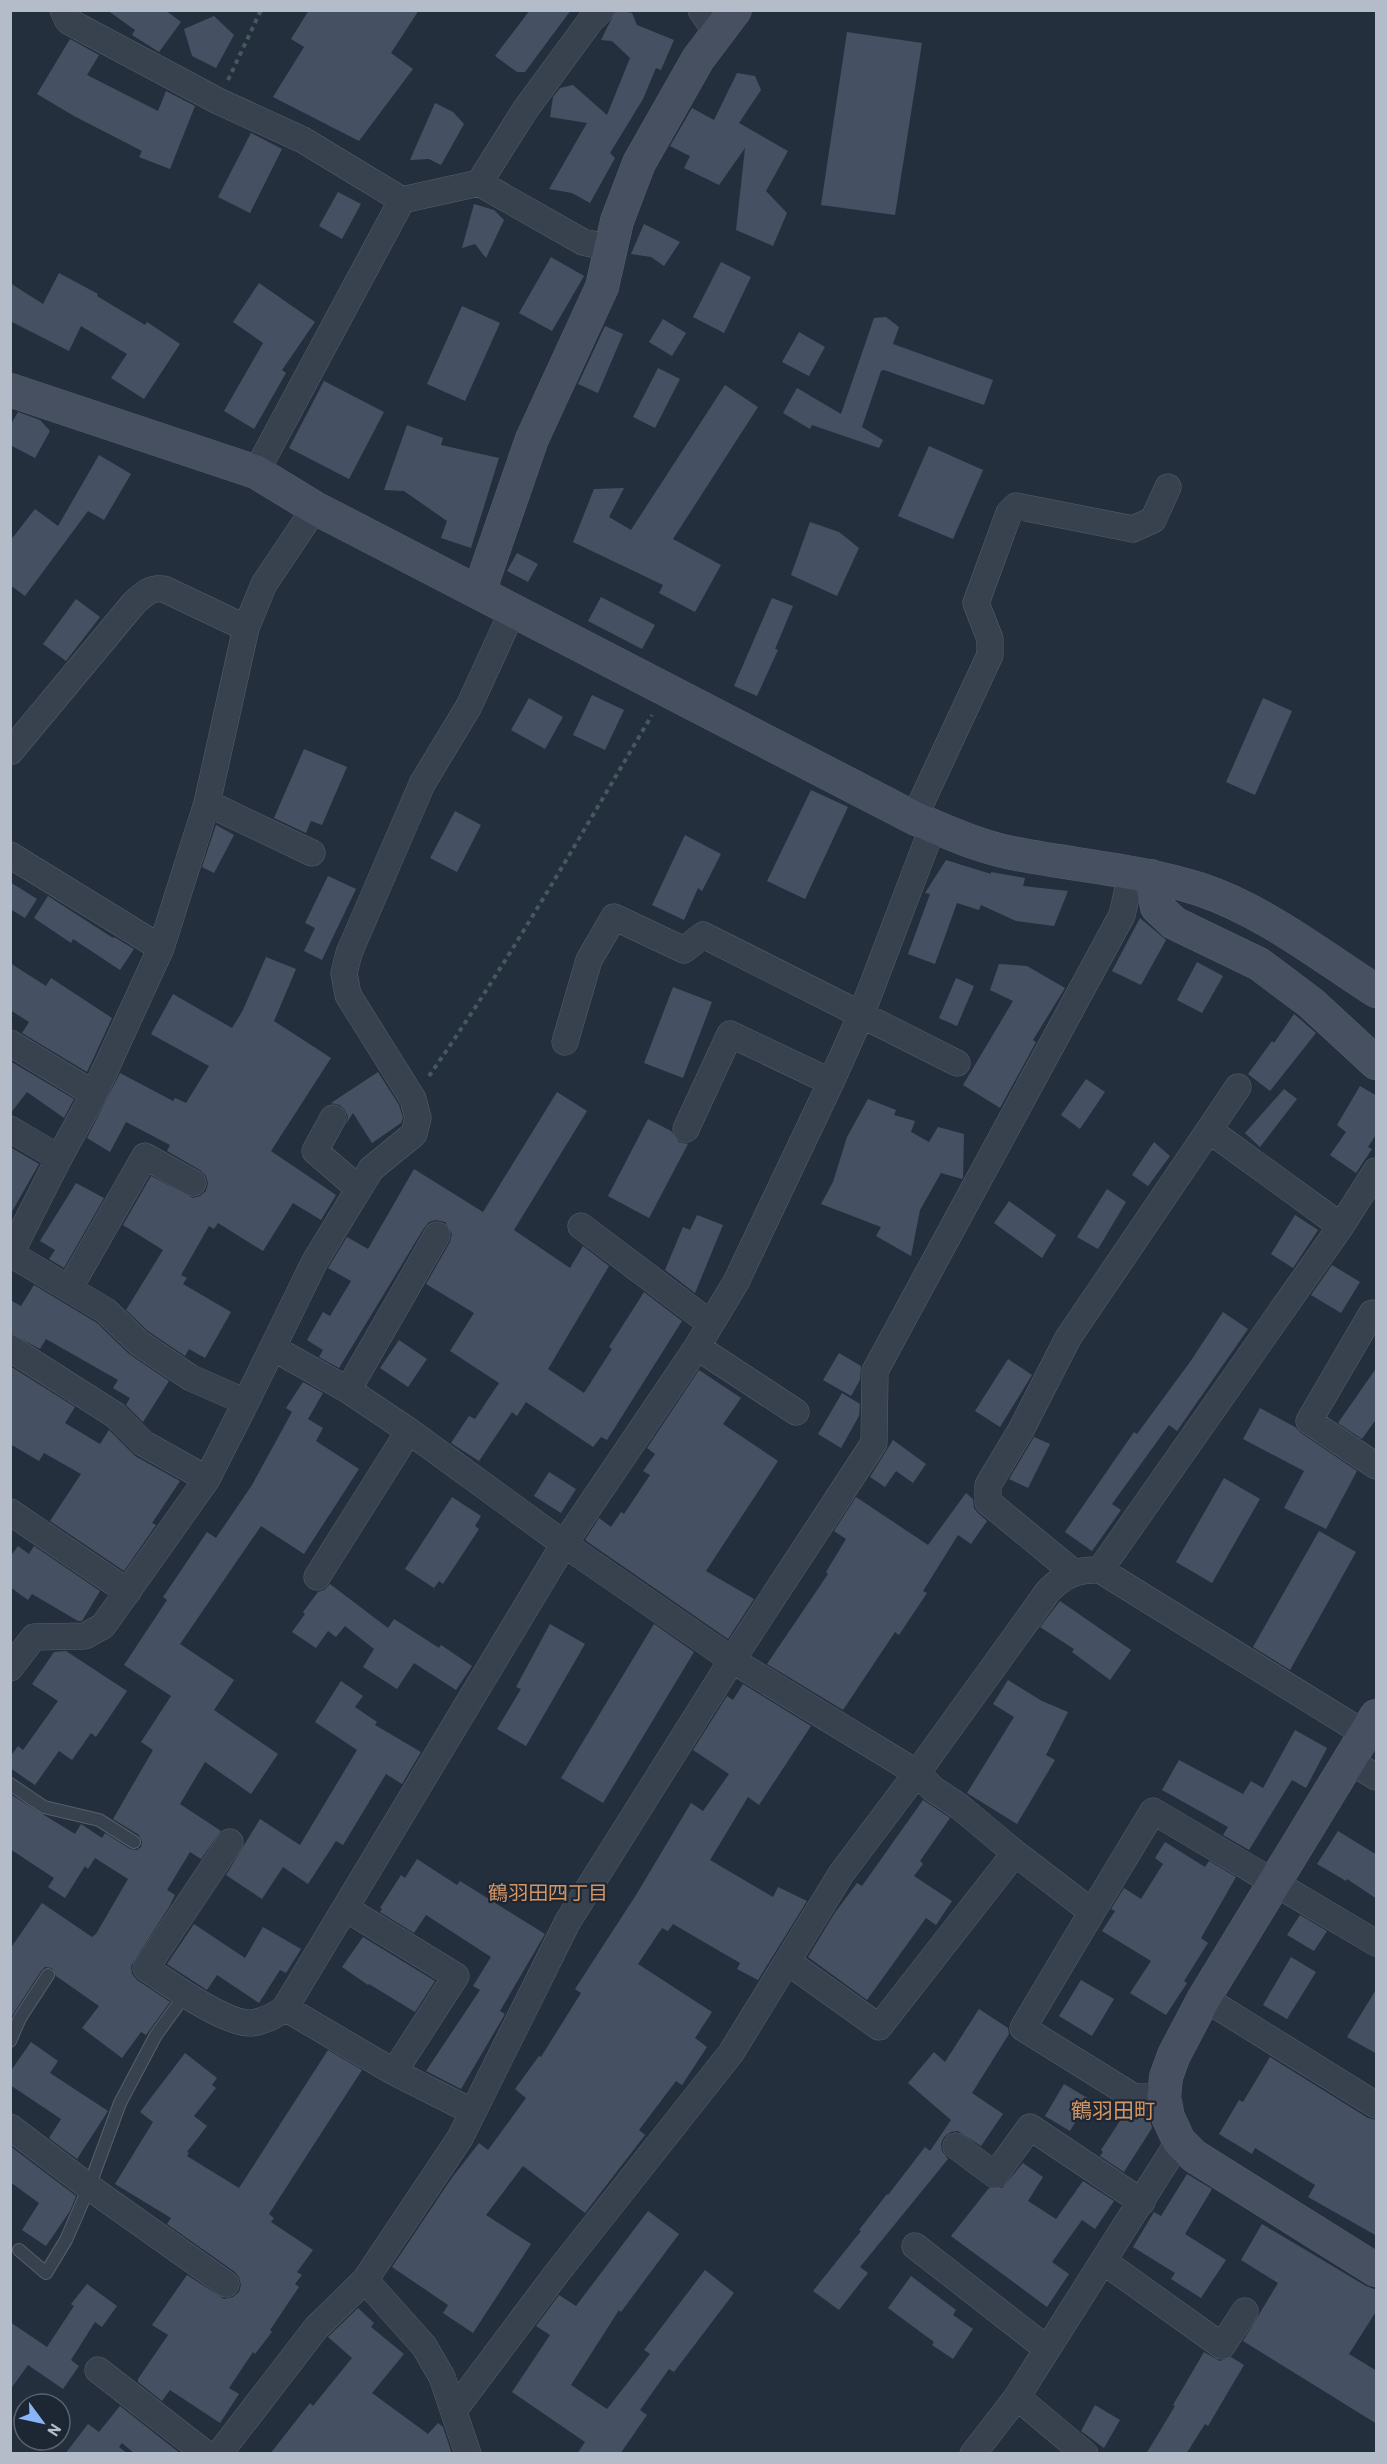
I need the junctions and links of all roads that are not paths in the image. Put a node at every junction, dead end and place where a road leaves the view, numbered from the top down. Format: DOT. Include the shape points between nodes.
graph roads {
  1 [pos="63,10"];
  2 [pos="602,10"];
  3 [pos="718,18"];
  4 [pos="479,183"];
  5 [pos="402,200"];
  6 [pos="611,248"];
  7 [pos="10,390"];
  8 [pos="256,472"];
  9 [pos="1168,487"];
  10 [pos="315,508"];
  11 [pos="478,592"];
  12 [pos="513,610"];
  13 [pos="246,628"];
  14 [pos="10,752"];
  15 [pos="207,803"];
  16 [pos="924,822"];
  17 [pos="312,853"];
  18 [pos="10,855"];
  19 [pos="1142,874"];
  20 [pos="161,948"];
  21 [pos="1377,990"];
  22 [pos="861,1015"];
  23 [pos="565,1042"];
  24 [pos="10,1043"];
  25 [pos="957,1063"];
  26 [pos="1377,1063"];
  27 [pos="831,1082"];
  28 [pos="1238,1087"];
  29 [pos="94,1094"];
  30 [pos="333,1118"];
  31 [pos="10,1129"];
  32 [pos="686,1129"];
  33 [pos="1209,1130"];
  34 [pos="59,1158"];
  35 [pos="1377,1171"];
  36 [pos="193,1183"];
  37 [pos="359,1189"];
  38 [pos="581,1226"];
  39 [pos="1341,1226"];
  40 [pos="437,1234"];
  41 [pos="11,1254"];
  42 [pos="69,1288"];
  43 [pos="1377,1316"];
  44 [pos="711,1324"];
  45 [pos="697,1347"];
  46 [pos="10,1348"];
  47 [pos="273,1348"];
  48 [pos="348,1390"];
  49 [pos="246,1402"];
  50 [pos="796,1412"];
  51 [pos="409,1431"];
  52 [pos="1377,1466"];
  53 [pos="207,1479"];
  54 [pos="10,1512"];
  55 [pos="564,1544"];
  56 [pos="1100,1570"];
  57 [pos="1073,1572"];
  58 [pos="317,1577"];
  59 [pos="128,1592"];
  60 [pos="732,1660"];
  61 [pos="10,1668"];
  62 [pos="1367,1747"];
  63 [pos="917,1773"];
  64 [pos="10,1784"];
  65 [pos="134,1842"];
  66 [pos="230,1842"];
  67 [pos="1015,1853"];
  68 [pos="1275,1883"];
  69 [pos="345,1908"];
  70 [pos="1092,1912"];
  71 [pos="1377,1943"];
  72 [pos="788,1962"];
  73 [pos="48,1975"];
  74 [pos="185,1995"];
  75 [pos="1204,1998"];
  76 [pos="285,2008"];
  77 [pos="10,2041"];
  78 [pos="394,2072"];
  79 [pos="1164,2097"];
  80 [pos="1377,2105"];
  81 [pos="473,2112"];
  82 [pos="10,2127"];
  83 [pos="1179,2141"];
  84 [pos="956,2146"];
  85 [pos="89,2187"];
  86 [pos="1142,2202"];
  87 [pos="915,2246"];
  88 [pos="19,2250"];
  89 [pos="1103,2261"];
  90 [pos="1377,2270"];
  91 [pos="365,2280"];
  92 [pos="226,2284"];
  93 [pos="1245,2311"];
  94 [pos="1047,2349"];
  95 [pos="98,2370"];
  96 [pos="1017,2397"];
  97 [pos="455,2409"];
  98 [pos="206,2454"];
  99 [pos="219,2454"];
  100 [pos="468,2454"];
  101 [pos="973,2454"];
  102 [pos="1085,2454"];
  1 -- 5 [label="street" via="68,21 218,101 303,140"];
  2 -- 4 [label="street" via="525,110"];
  3 -- 6 [label="street" via="639,163"];
  4 -- 5 [label="street"];
  4 -- 6 [label="street" via="583,242"];
  5 -- 8 [label="street"];
  6 -- 11 [label="street" via="602,287 532,439"];
  7 -- 8 [label="street"];
  8 -- 10 [label="street"];
  9 -- 16 [label="street" via="1153,520 1133,529 1016,506 1010,513 976,603 990,639 990,655"];
  10 -- 11 [label="street"];
  10 -- 13 [label="street" via="264,584"];
  11 -- 12 [label="street"];
  12 -- 16 [label="street"];
  12 -- 37 [label="street" via="469,706 422,784 349,953 344,973 348,995 413,1099 418,1118 414,1134 371,1169"];
  13 -- 14 [label="street" via="164,589 144,593"];
  13 -- 15 [label="street"];
  15 -- 17 [label="street"];
  15 -- 20 [label="street"];
  16 -- 19 [label="street" via="974,844 1015,854"];
  16 -- 22 [label="street"];
  18 -- 20 [label="street"];
  19 -- 21 [label="street" via="1201,890 1262,918"];
  19 -- 26 [label="street" via="1157,907 1174,922 1259,964 1311,1003"];
  19 -- 60 [label="street" via="875,1371 874,1443"];
  20 -- 29 [label="street"];
  22 -- 23 [label="street" via="703,935 684,950 614,917 589,960"];
  22 -- 25 [label="street"];
  22 -- 27 [label="street"];
  24 -- 29 [label="street"];
  27 -- 32 [label="street" via="730,1034"];
  27 -- 44 [label="street" via="736,1282"];
  28 -- 33 [label="street"];
  29 -- 34 [label="street"];
  30 -- 37 [label="street" via="315,1151"];
  31 -- 34 [label="street"];
  33 -- 39 [label="street"];
  33 -- 57 [label="street" via="1068,1338 988,1485 988,1502"];
  34 -- 41 [label="street"];
  35 -- 39 [label="street"];
  36 -- 42 [label="street" via="145,1156"];
  37 -- 47 [label="street" via="315,1261"];
  38 -- 44 [label="street"];
  39 -- 56 [label="street"];
  40 -- 48 [label="street"];
  41 -- 42 [label="street"];
  42 -- 49 [label="street" via="106,1311 139,1343 191,1378"];
  43 -- 52 [label="street" via="1372,1313 1310,1421"];
  44 -- 45 [label="street"];
  45 -- 50 [label="street"];
  45 -- 55 [label="street"];
  46 -- 53 [label="street" via="115,1415 142,1443"];
  47 -- 48 [label="street"];
  47 -- 49 [label="street"];
  48 -- 51 [label="street"];
  49 -- 53 [label="street"];
  51 -- 55 [label="street"];
  51 -- 58 [label="street"];
  53 -- 59 [label="street"];
  54 -- 59 [label="street"];
  55 -- 60 [label="street"];
  55 -- 69 [label="street"];
  56 -- 57 [label="street"];
  56 -- 62 [label="street"];
  57 -- 63 [label="street" via="1049,1590"];
  59 -- 61 [label="street" via="103,1626 85,1636 34,1636"];
  60 -- 63 [label="street"];
  60 -- 81 [label="street" via="568,1921"];
  62 -- 68 [label="street"];
  63 -- 67 [label="street"];
  63 -- 72 [label="street" via="841,1874"];
  64 -- 65 [label="lane" via="44,1807 99,1820"];
  66 -- 74 [label="street" via="146,1968"];
  67 -- 70 [label="street"];
  67 -- 72 [label="street" via="879,2027"];
  68 -- 70 [label="street" via="1153,1811"];
  68 -- 71 [label="street"];
  68 -- 75 [label="street"];
  69 -- 76 [label="street"];
  69 -- 78 [label="street" via="456,1976"];
  70 -- 79 [label="street" via="1023,2028 1134,2097"];
  72 -- 97 [label="street" via="731,2053 556,2273"];
  73 -- 77 [label="lane"];
  74 -- 76 [label="street" via="233,2019 250,2023 269,2019"];
  74 -- 85 [label="lane" via="156,2035 120,2103"];
  75 -- 79 [label="street" via="1174,2055"];
  75 -- 80 [label="street"];
  76 -- 78 [label="street"];
  78 -- 81 [label="street"];
  79 -- 83 [label="street"];
  81 -- 91 [label="street" via="460,2138"];
  82 -- 85 [label="street"];
  83 -- 86 [label="street"];
  83 -- 90 [label="street" via="1194,2156"];
  84 -- 86 [label="street" via="995,2175 1030,2127"];
  85 -- 88 [label="lane" via="66,2241 46,2273"];
  85 -- 92 [label="street"];
  86 -- 89 [label="street"];
  87 -- 94 [label="street"];
  89 -- 93 [label="street" via="1222,2346"];
  89 -- 94 [label="street"];
  91 -- 97 [label="street" via="424,2346"];
  91 -- 99 [label="street" via="315,2328"];
  94 -- 96 [label="street"];
  95 -- 98 [label="street"];
  96 -- 101 [label="street"];
  96 -- 102 [label="street"];
  97 -- 100 [label="street"];
}
